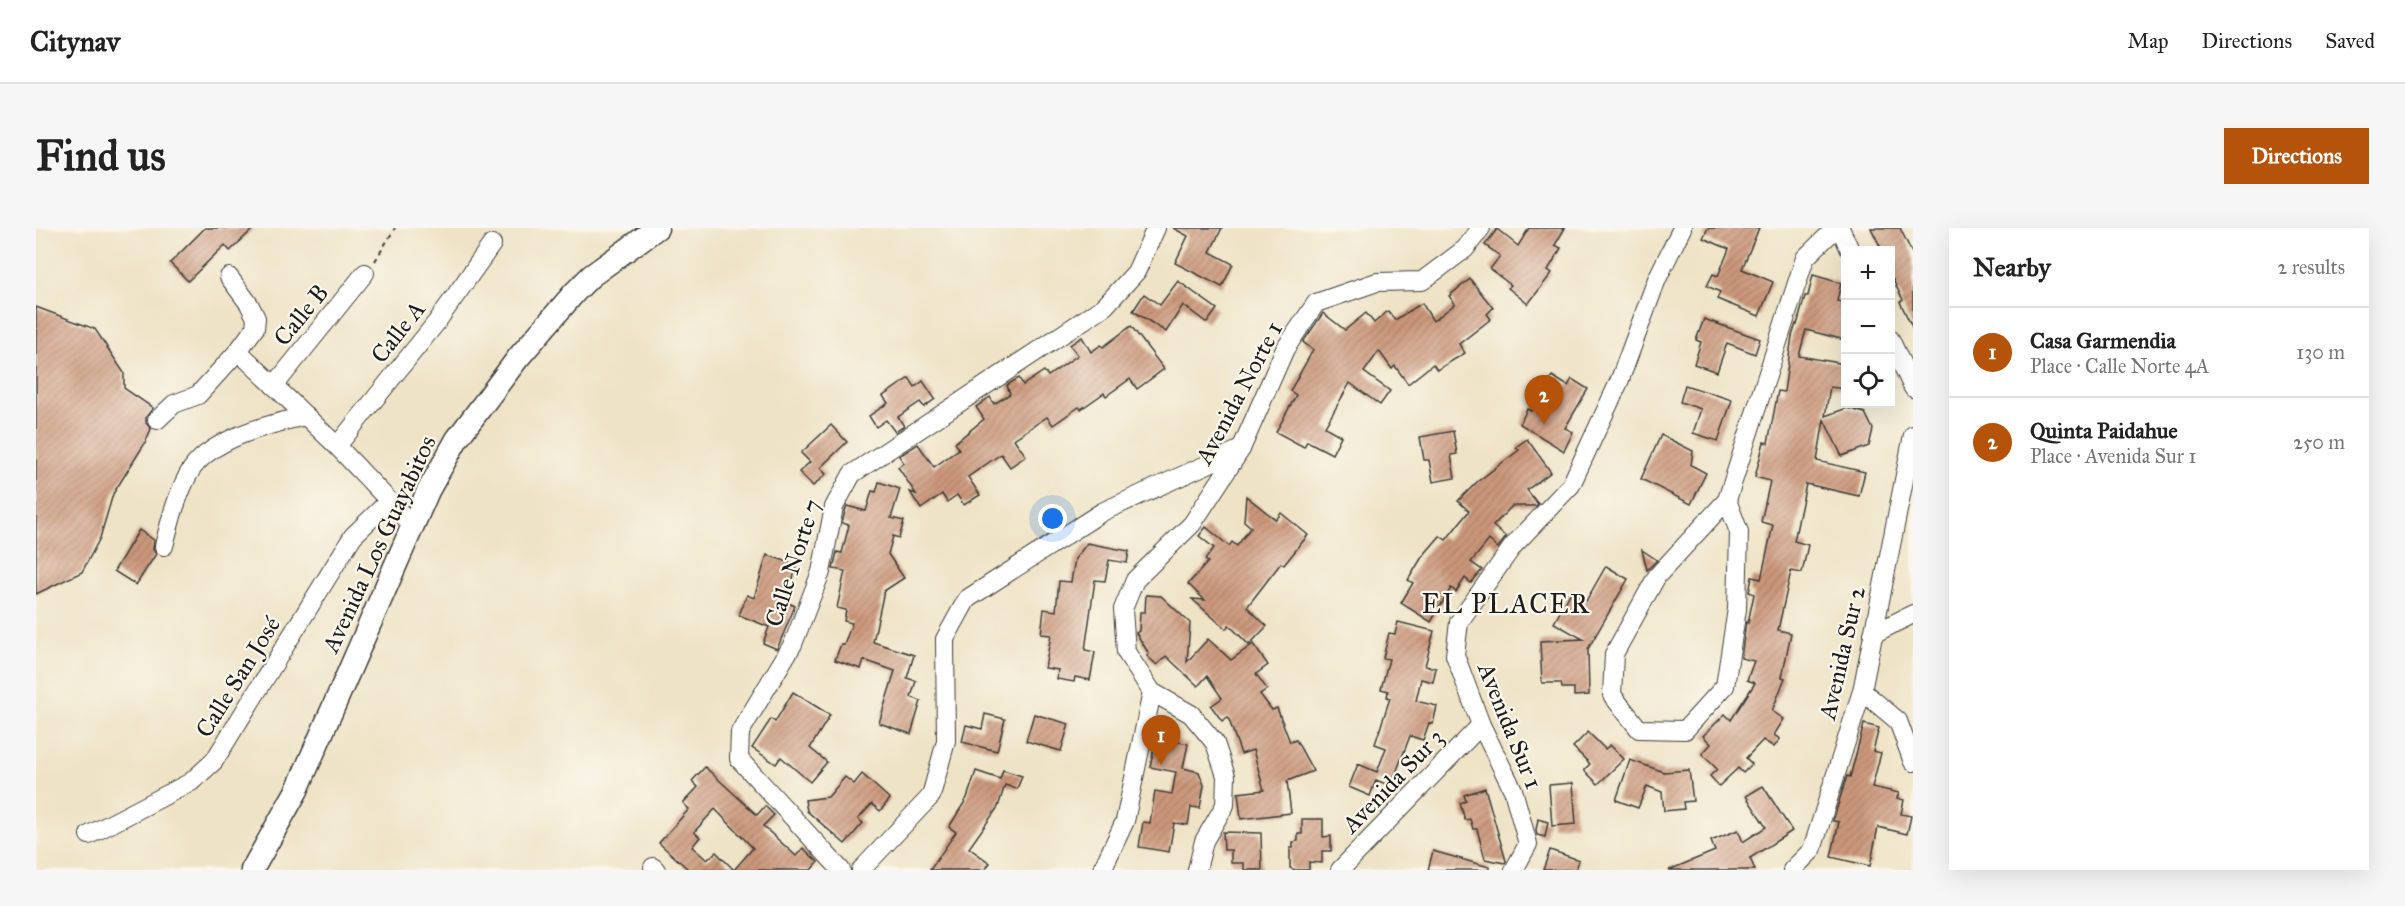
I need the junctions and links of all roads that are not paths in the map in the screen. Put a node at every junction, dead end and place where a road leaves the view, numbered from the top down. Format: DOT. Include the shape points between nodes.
graph roads {
  1 [pos="657,228"];
  2 [pos="1156,228"];
  3 [pos="1481,228"];
  4 [pos="1682,228"];
  5 [pos="1838,228"];
  6 [pos="492,244"];
  7 [pos="1848,246"];
  8 [pos="365,273"];
  9 [pos="229,277"];
  10 [pos="1895,350"];
  11 [pos="238,351"];
  12 [pos="274,386"];
  13 [pos="1913,388"];
  14 [pos="306,416"];
  15 [pos="157,420"];
  16 [pos="1913,435"];
  17 [pos="337,446"];
  18 [pos="1241,449"];
  19 [pos="1727,500"];
  20 [pos="388,502"];
  21 [pos="412,525"];
  22 [pos="164,546"];
  23 [pos="1913,614"];
  24 [pos="1873,634"];
  25 [pos="1862,691"];
  26 [pos="1152,692"];
  27 [pos="1481,725"];
  28 [pos="1913,762"];
  29 [pos="89,835"];
  30 [pos="252,870"];
  31 [pos="841,870"];
  32 [pos="861,870"];
  33 [pos="1102,870"];
  34 [pos="1197,870"];
  35 [pos="1340,870"];
  36 [pos="1514,870"];
  37 [pos="1792,870"];
  1 -- 21 [label="main road, Avenida Los Guayabitos" via="591,276 518,358 457,439"];
  2 -- 31 [label="street, Calle Norte 7" via="1136,272 1105,306 852,474 834,507 821,572 793,644 740,732 739,759"];
  3 -- 18 [label="street, Avenida Norte 1" via="1465,249 1422,281 1377,282 1316,303 1285,349"];
  4 -- 27 [label="street, Avenida Sur 1" via="1657,279 1619,382 1570,485 1513,546 1459,622 1455,655"];
  5 -- 7 [label="street"];
  5 -- 19 [label="street" via="1805,258"];
  6 -- 17 [label="street, Calle A" via="436,323"];
  8 -- 12 [label="street, Calle B"];
  9 -- 11 [label="street" via="256,318 255,328"];
  10 -- 13 [label="street"];
  11 -- 12 [label="street"];
  11 -- 15 [label="street" via="198,395 174,404"];
  12 -- 14 [label="street"];
  14 -- 17 [label="street"];
  14 -- 22 [label="street" via="249,432 199,460 176,504"];
  16 -- 24 [label="street, Avenida Sur 2"];
  17 -- 20 [label="street"];
  18 -- 26 [label="street, Avenida Norte 1" via="1192,524 1136,580 1123,609 1126,652"];
  18 -- 32 [label="street" via="1102,512 967,598 945,639 946,741 931,796"];
  19 -- 19 [label="street" via="1657,576 1614,654 1612,695 1639,729 1685,730 1725,686 1737,609 1739,532"];
  20 -- 21 [label="street"];
  20 -- 29 [label="street, Calle San José" via="353,536 214,761 191,782"];
  21 -- 30 [label="main road, Avenida Los Guayabitos" via="297,790"];
  23 -- 24 [label="street"];
  24 -- 25 [label="street, Avenida Sur 2"];
  25 -- 28 [label="street" via="1898,721"];
  25 -- 37 [label="street, Avenida Sur 2" via="1812,850"];
  26 -- 33 [label="street" via="1125,821"];
  26 -- 34 [label="street" via="1191,714 1215,743 1226,776 1225,805 1204,841"];
  27 -- 35 [label="street, Avenida Sur 3"];
  27 -- 36 [label="street, Avenida Sur 1" via="1513,790 1528,844"];
}
